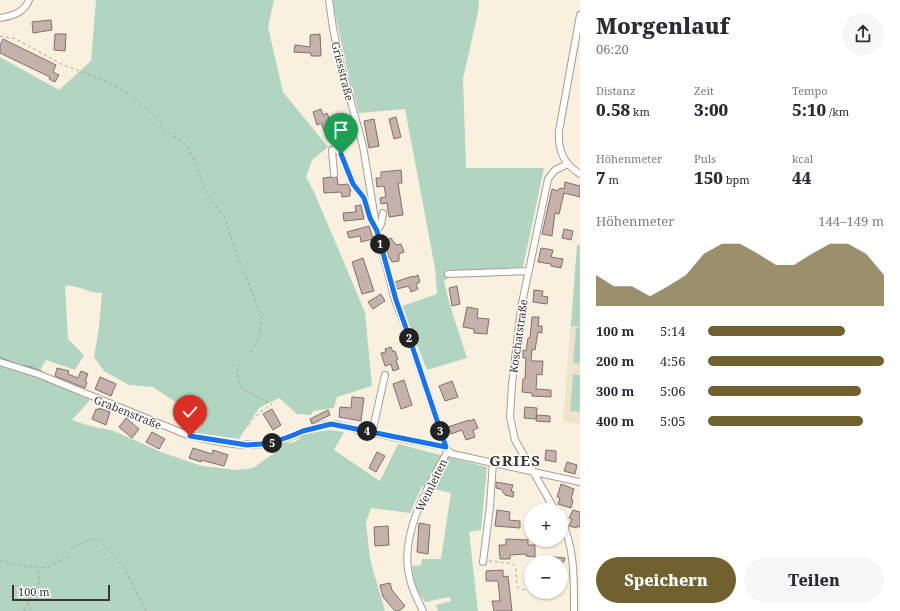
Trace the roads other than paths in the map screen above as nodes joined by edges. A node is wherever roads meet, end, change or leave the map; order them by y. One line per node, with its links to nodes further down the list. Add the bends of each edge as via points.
1 (29, 0): 4 (street, via 24,9 17,14)
2 (329, 0): 9 (street, Griesstraße, via 339,58 363,146)
3 (580, 15): 5 (street, via 559,131 560,150)
4 (0, 18)
5 (568, 164): 7 (street); 10 (street, Koschatstraße, via 555,170 548,179)
6 (334, 174): 9 (street, via 332,150 336,149 341,154 353,184 364,198)
7 (580, 174)
8 (383, 213): 9 (street)
9 (377, 231): 15 (street, Griesstraße, via 396,300)
10 (528, 271): 11 (street); 17 (street, Koschatstraße, via 521,308 510,417 515,440)
11 (448, 274)
12 (0, 362): 14 (street, Grabenstraße, via 38,374 190,436 207,440 247,445 261,444 331,424)
13 (384, 375): 14 (street)
14 (372, 433): 15 (street, Grabenstraße)
15 (447, 449): 16 (street, via 452,454); 22 (street, Weinleiten, via 421,502 408,546 409,578)
16 (493, 462): 17 (street); 21 (street)
17 (531, 470): 18 (street); 19 (street, Koschatstraße)
18 (580, 482)
19 (551, 503)
20 (568, 538): 23 (street, via 572,555)
21 (483, 562)
22 (423, 611)
23 (574, 611)

